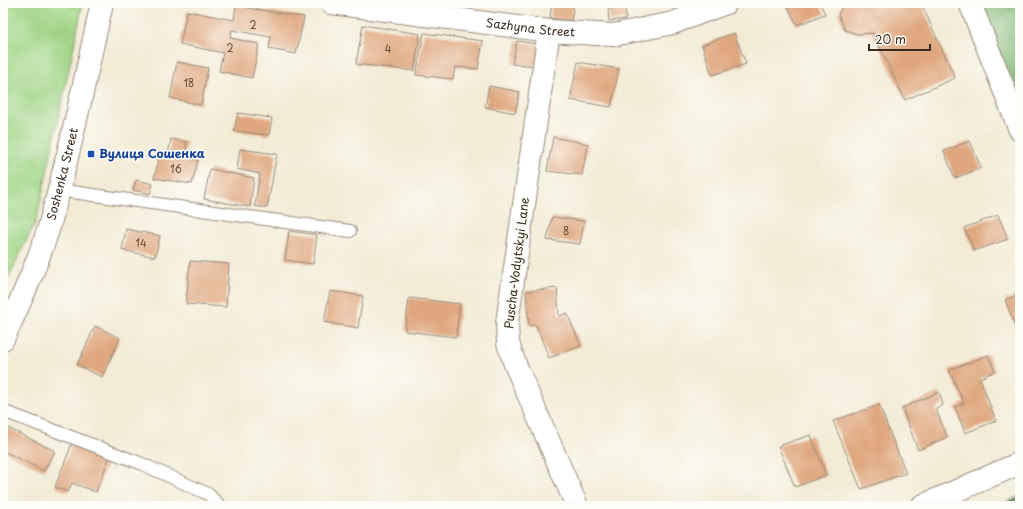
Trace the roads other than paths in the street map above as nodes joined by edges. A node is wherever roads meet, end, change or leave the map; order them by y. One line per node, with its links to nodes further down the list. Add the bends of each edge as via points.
1 (102, 3): 7 (street, Soshenka Street)
2 (331, 3): 5 (street, Sazhyna Street)
3 (726, 3): 5 (street, Sazhyna Street, via 674,23 613,35)
4 (970, 3): 6 (street)
5 (549, 31): 13 (street, Puscha-Vodytskyi Lane, via 507,322 508,343)
6 (1020, 130)
7 (58, 190): 8 (lane); 9 (street, Soshenka Street, via 48,228)
8 (350, 231)
9 (3, 339)
10 (3, 411): 12 (lane, via 140,463 208,494)
11 (1020, 463): 14 (street)
12 (220, 506)
13 (577, 506)
14 (922, 506)

